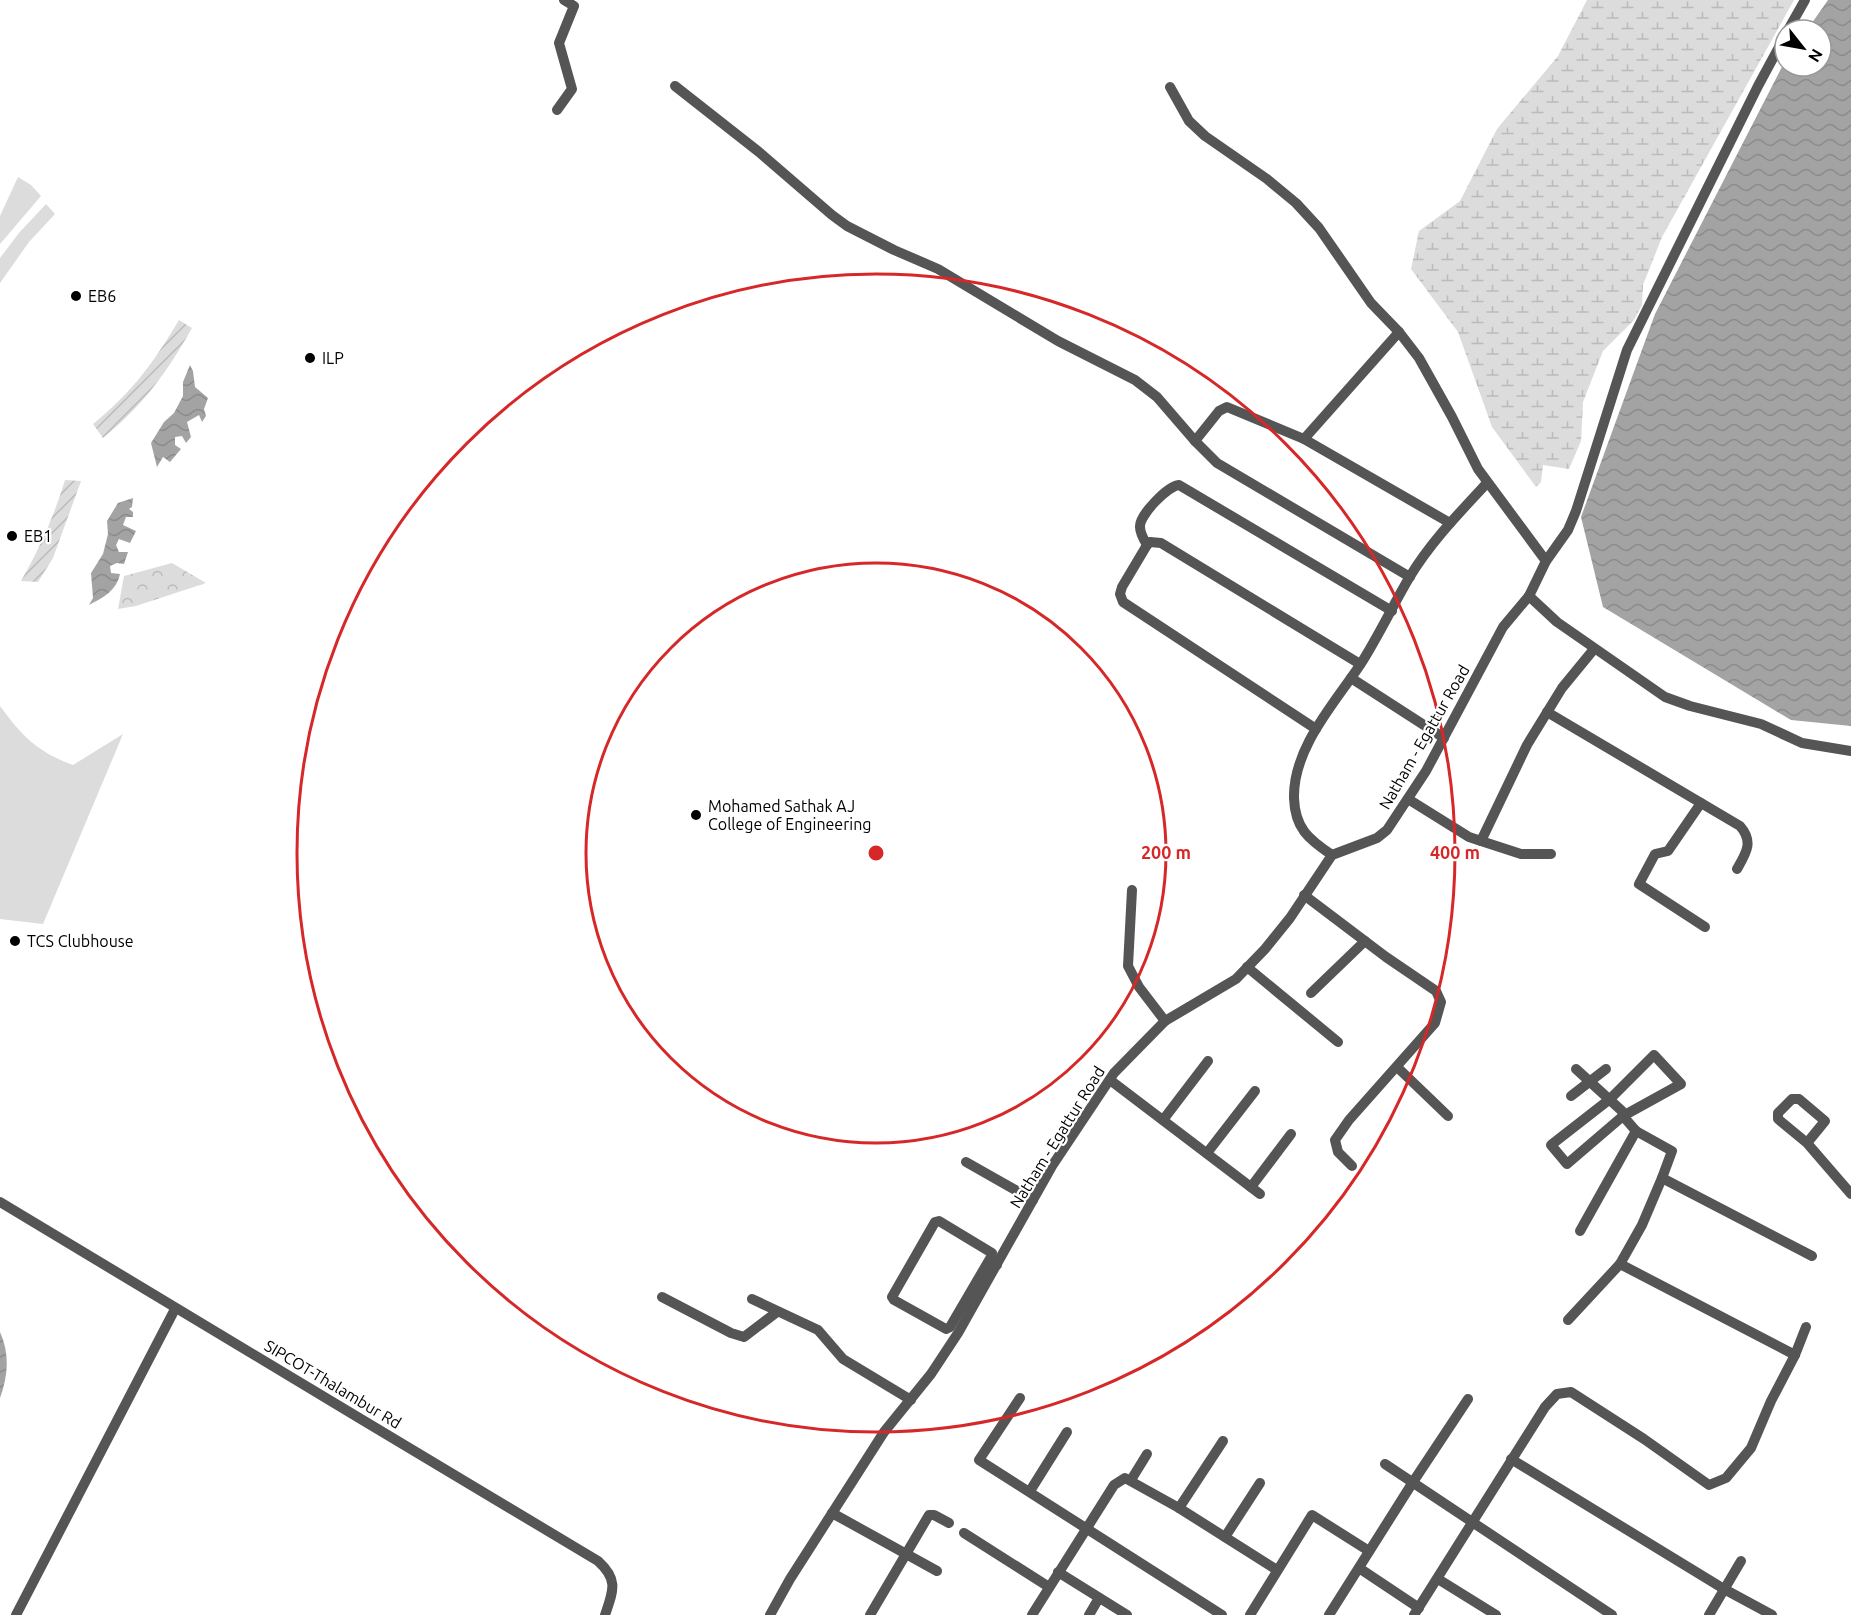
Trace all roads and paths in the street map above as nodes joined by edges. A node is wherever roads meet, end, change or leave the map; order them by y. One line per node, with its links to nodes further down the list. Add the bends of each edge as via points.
1 (564, 0): 7 (street, via 574,6 559,44 572,88)
2 (1805, 0): 3 (street)
3 (1795, 18)
4 (1773, 58): 14 (street, Natham - Egattur Road, via 1626,350 1576,511)
5 (675, 86): 10 (street, via 847,226 938,268 1058,341 1135,380 1157,397)
6 (1170, 87): 8 (street, via 1188,122 1304,211 1371,303)
7 (557, 110)
8 (1399, 332): 9 (street); 11 (street, via 1429,374)
9 (1304, 439): 10 (street, via 1227,406); 12 (street)
10 (1195, 441): 15 (street, via 1217,463)
11 (1487, 483): 12 (street); 14 (street)
12 (1450, 523): 15 (street)
13 (1147, 545): 17 (street, via 1140,528 1142,518 1166,492 1179,485); 19 (street, via 1161,543); 22 (street, via 1122,586 1123,602)
14 (1546, 561): 16 (street, Natham - Egattur Road)
15 (1410, 577): 17 (street)
16 (1528, 596): 18 (street); 23 (street, Natham - Egattur Road, via 1503,627)
17 (1392, 611): 19 (street)
18 (1594, 649): 21 (street); 24 (street, via 1665,697 1761,724 1802,743)
19 (1360, 664): 20 (street)
20 (1351, 678): 22 (street); 23 (street)
21 (1547, 712): 26 (street); 27 (street)
22 (1316, 729): 29 (street, via 1298,773 1296,818 1311,841)
23 (1444, 738): 25 (street, Natham - Egattur Road)
24 (1851, 751)
25 (1408, 799): 27 (street, via 1468,837); 29 (street, Natham - Egattur Road, via 1377,838)
26 (1701, 803): 30 (street, via 1747,834 1746,854); 33 (street, via 1668,850 1655,854 1639,884)
27 (1481, 841): 28 (street, via 1521,854)
28 (1551, 854)
29 (1332, 855): 32 (street, Natham - Egattur Road)
30 (1737, 869)
31 (1132, 890): 37 (street, via 1128,966)
32 (1304, 895): 34 (street); 35 (street, Natham - Egattur Road, via 1290,918)
33 (1705, 927)
34 (1365, 941): 36 (street); 40 (street, via 1436,991 1441,1002 1435,1023)
35 (1247, 967): 37 (street, Natham - Egattur Road, via 1236,979); 38 (street)
36 (1311, 993)
37 (1165, 1021): 43 (street, Natham - Egattur Road)
38 (1338, 1042)
39 (1208, 1061): 50 (street)
40 (1397, 1067): 48 (street); 56 (street, via 1335,1140 1338,1152)
41 (1575, 1069): 44 (street)
42 (1606, 1069): 44 (street)
43 (1110, 1080): 50 (street); 61 (street, Natham - Egattur Road)
44 (1589, 1081): 46 (street); 47 (street)
45 (1255, 1091): 54 (street)
46 (1571, 1096)
47 (1610, 1099): 49 (street); 49 (street, via 1654,1054 1681,1084); 49 (street, via 1551,1145 1567,1164)
48 (1448, 1116)
49 (1623, 1116): 51 (street)
50 (1163, 1120): 54 (street)
51 (1636, 1131): 57 (street, via 1672,1151); 63 (street)
52 (1291, 1134): 58 (street)
53 (1807, 1143): 53 (street, via 1778,1119 1778,1113 1792,1099 1799,1099 1825,1120); 60 (street)
54 (1207, 1153): 58 (street)
55 (966, 1162): 61 (street)
56 (1352, 1166)
57 (1662, 1178): 64 (street); 66 (street)
58 (1251, 1187): 59 (street)
59 (1260, 1194)
60 (1851, 1194)
61 (1033, 1200): 65 (street, Natham - Egattur Road)
62 (0, 1202): 69 (street, SIPCOT-Thalambur Rd)
63 (1580, 1231)
64 (1812, 1256)
65 (994, 1261): 73 (street, Natham - Egattur Road); 73 (street, via 992,1252 935,1222 892,1297)
66 (1620, 1264): 71 (street); 74 (street)
67 (662, 1297): 70 (street, via 744,1337)
68 (752, 1299): 70 (street)
69 (175, 1309): 106 (street); 107 (street, SIPCOT-Thalambur Rd, via 598,1561 614,1585)
70 (777, 1312): 77 (street, via 818,1330 843,1359)
71 (1568, 1320)
72 (1806, 1327): 74 (street)
73 (954, 1330): 77 (street, Natham - Egattur Road)
74 (1795, 1355): 81 (street, via 1750,1448 1726,1478 1709,1485 1571,1392 1557,1394 1545,1407)
75 (1020, 1398): 86 (street, via 980,1460)
76 (1468, 1399): 84 (street)
77 (911, 1400): 88 (street, Natham - Egattur Road, via 884,1432)
78 (1067, 1432): 86 (street)
79 (1223, 1441): 87 (street)
80 (1147, 1454): 83 (street)
81 (1511, 1459): 89 (street); 103 (street)
82 (1385, 1464): 84 (street)
83 (1131, 1480): 87 (street); 91 (street, via 1125,1478 1114,1485)
84 (1413, 1482): 89 (street); 94 (street)
85 (1260, 1483): 93 (street)
86 (1030, 1491): 91 (street)
87 (1179, 1508): 93 (street)
88 (832, 1513): 95 (street); 108 (street, Natham - Egattur Road)
89 (1471, 1522): 101 (street); 117 (street)
90 (949, 1523): 95 (street, via 928,1515)
91 (1087, 1528): 100 (street); 113 (street)
92 (964, 1533): 102 (street)
93 (1225, 1538): 98 (street)
94 (1369, 1551): 97 (street); 98 (street, via 1312,1515)
95 (906, 1554): 99 (street); 109 (street)
96 (1741, 1561): 103 (street)
97 (1359, 1568): 105 (street); 115 (street)
98 (1277, 1570): 114 (street)
99 (937, 1571)
100 (1058, 1572): 102 (street); 104 (street)
101 (1438, 1579): 105 (street); 116 (street)
102 (1049, 1587): 110 (street)
103 (1724, 1589): 118 (street); 119 (street)
104 (1099, 1598): 111 (street); 112 (street)
105 (1416, 1611)
106 (16, 1615)
107 (605, 1615)
108 (770, 1615)
109 (870, 1615)
110 (1032, 1615)
111 (1089, 1615)
112 (1127, 1615)
113 (1222, 1615)
114 (1250, 1615)
115 (1329, 1615)
116 (1494, 1615)
117 (1612, 1615)
118 (1708, 1615)
119 (1772, 1615)

